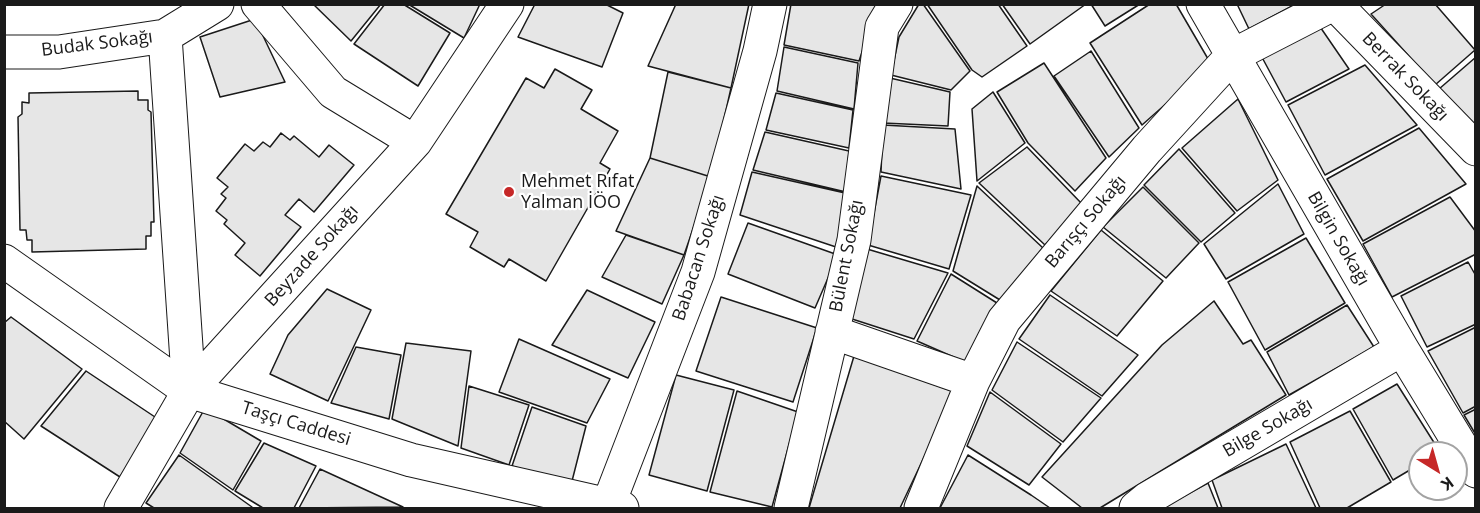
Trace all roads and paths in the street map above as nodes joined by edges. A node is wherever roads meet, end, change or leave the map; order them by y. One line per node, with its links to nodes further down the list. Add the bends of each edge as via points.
1 (217, 4): 8 (street, Budak Sokağı)
2 (258, 4): 11 (street, via 333,92)
3 (507, 4): 11 (street, Beyzade Sokağı)
4 (770, 4): 19 (street, Babacan Sokağı, via 698,272)
5 (896, 4): 14 (street, Bülent Sokağı, via 882,27 854,240)
6 (1203, 4): 10 (street, Bilgin Sokağı)
7 (1334, 4): 10 (street, Barışçı Sokağı); 12 (street, Berrak Sokağı)
8 (165, 36): 9 (street, Budak Sokağı, via 59,52); 17 (street)
9 (4, 52)
10 (1232, 56): 15 (street, Bilgin Sokağı); 16 (street, Barışçı Sokağı, via 1147,149 1004,320)
11 (415, 142): 17 (street, Beyzade Sokağı)
12 (1476, 149)
13 (4, 261): 17 (street, Taşçı Caddesi)
14 (832, 332): 16 (street); 21 (street, Bülent Sokağı)
15 (1402, 349): 18 (street, Bilgin Sokağı); 23 (street, Bilge Sokağı)
16 (973, 381): 22 (street, Barışçı Sokağı)
17 (189, 391): 19 (street, Taşçı Caddesi, via 411,460); 20 (street, Beyzade Sokağı)
18 (1476, 471)
19 (612, 507)
20 (121, 508)
21 (791, 508)
22 (921, 508)
23 (1136, 508)

